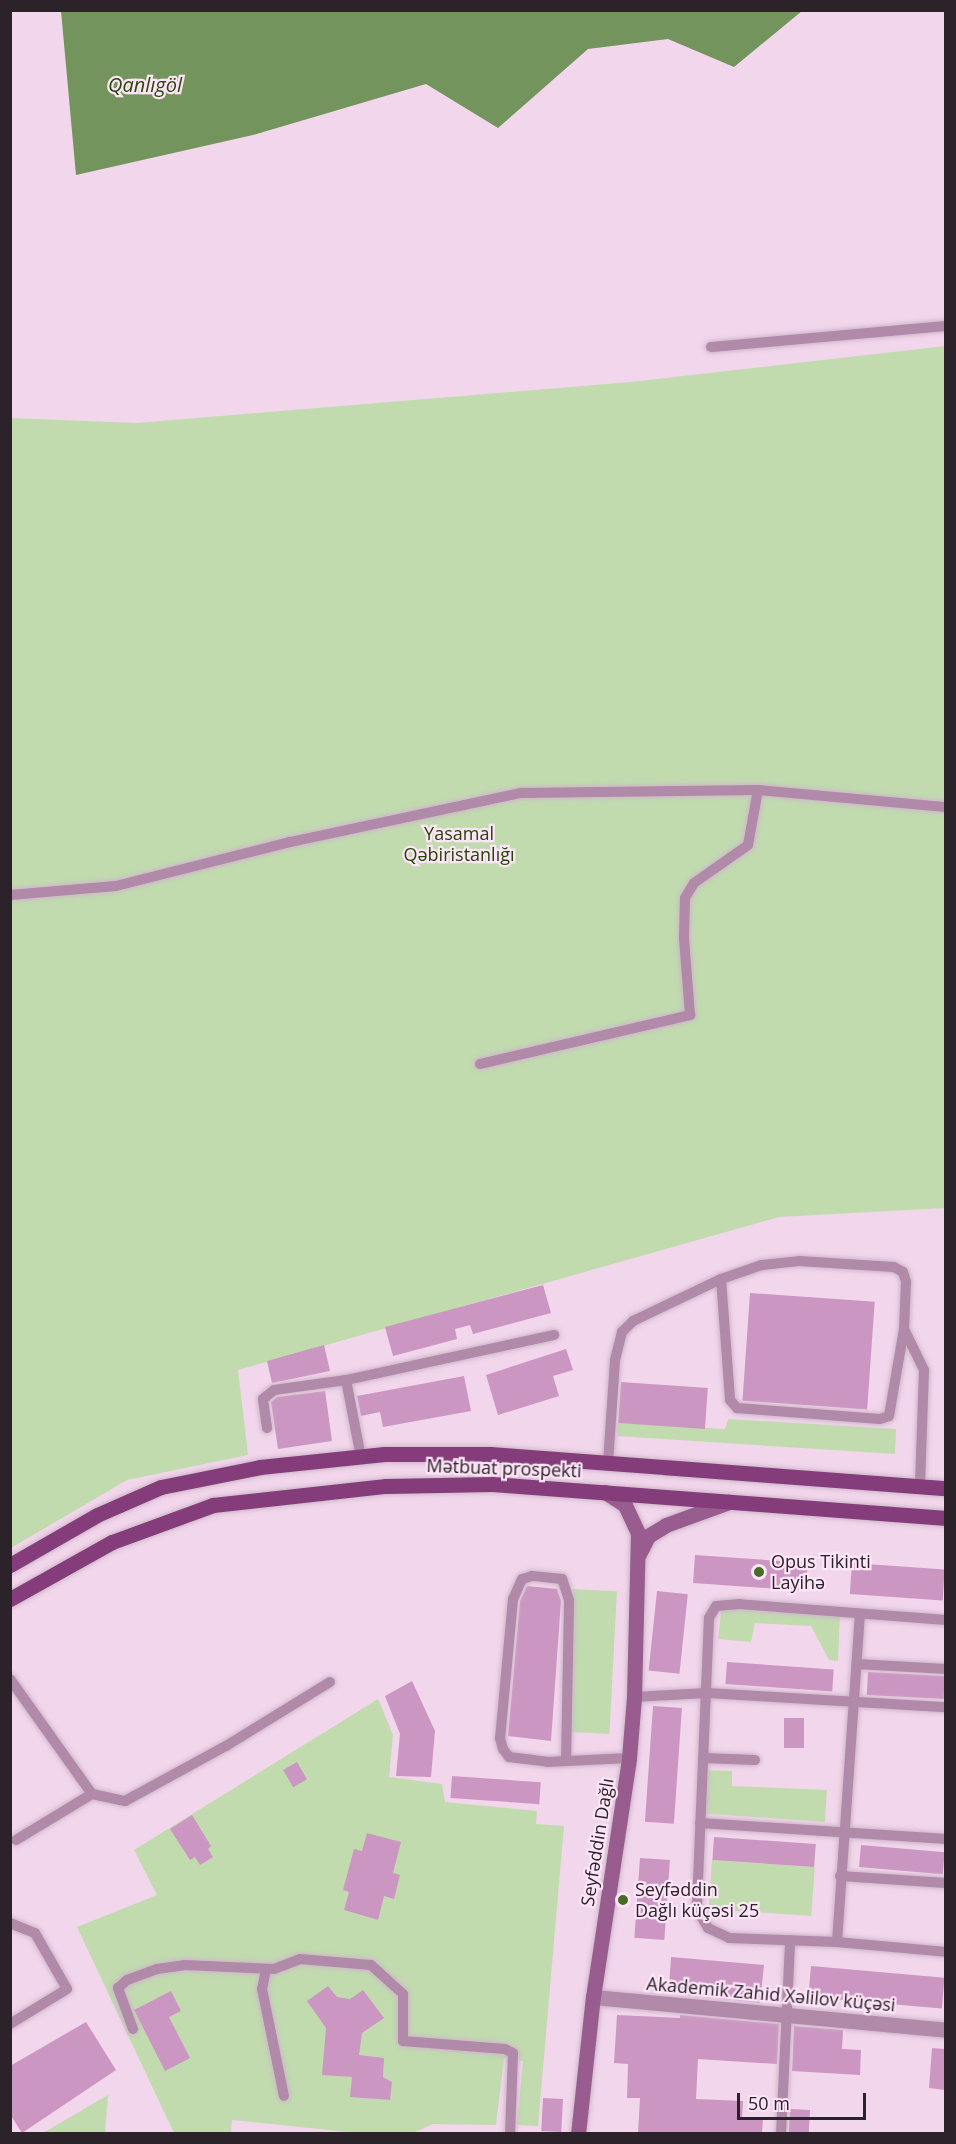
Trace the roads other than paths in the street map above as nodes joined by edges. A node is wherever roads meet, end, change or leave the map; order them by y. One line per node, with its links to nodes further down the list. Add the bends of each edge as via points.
1 (945, 326): 2 (lane)
2 (711, 347)
3 (758, 790): 4 (lane); 5 (lane, via 521,793 290,842 116,886); 6 (lane, via 748,845 694,883 686,894 684,929 691,1011 688,1017)
4 (945, 807)
5 (10, 895)
6 (480, 1064)
7 (721, 1279): 8 (lane, via 782,1261 894,1267 903,1272 906,1282); 8 (lane, via 730,1400 737,1408 880,1419 889,1416); 13 (lane, via 633,1322 622,1332 615,1360)
8 (904, 1329): 14 (lane, via 924,1370)
9 (554, 1335): 10 (lane)
10 (346, 1380): 11 (lane, via 267,1393 263,1399); 12 (lane)
11 (267, 1428)
12 (361, 1457): 13 (main road, Mətbuat prospekti, via 437,1452); 20 (main road, Mətbuat prospekti, via 260,1467 161,1487 97,1515)
13 (608, 1463): 14 (main road, Mətbuat prospekti)
14 (920, 1486): 15 (main road, Mətbuat prospekti)
15 (945, 1488)
16 (605, 1492): 17 (main road, Mətbuat prospekti); 19 (street, Seyfəddin Dağlı, via 632,1514); 21 (main road, Mətbuat prospekti, via 441,1483 213,1505 112,1542)
17 (732, 1501): 18 (main road, Mətbuat prospekti); 19 (street, via 666,1525 648,1536)
18 (945, 1518)
19 (639, 1554): 29 (street, Seyfəddin Dağlı)
20 (10, 1565)
21 (10, 1599)
22 (860, 1616): 23 (lane); 24 (lane); 28 (lane, via 740,1604 716,1606 709,1618)
23 (945, 1620)
24 (856, 1664): 25 (lane); 30 (lane)
25 (945, 1669)
26 (10, 1679): 36 (lane)
27 (330, 1682): 36 (lane, via 226,1746 125,1801)
28 (707, 1693): 29 (lane); 30 (lane); 33 (lane)
29 (634, 1697): 32 (street, Seyfəddin Dağlı)
30 (852, 1702): 31 (lane); 38 (lane)
31 (945, 1707)
32 (629, 1758): 35 (lane); 48 (street, Seyfəddin Dağlı)
33 (703, 1758): 34 (lane); 37 (lane)
34 (755, 1760)
35 (566, 1761): 35 (lane, via 509,1757 500,1738 513,1599 522,1579 532,1576 562,1579 568,1600)
36 (92, 1794): 40 (lane)
37 (700, 1822): 38 (lane); 44 (lane, via 697,1909 708,1928 729,1938)
38 (845, 1832): 39 (lane); 41 (lane)
39 (945, 1839)
40 (16, 1840)
41 (840, 1876): 42 (lane); 45 (lane)
42 (945, 1883)
43 (11, 1924): 50 (lane, via 34,1933 67,1989)
44 (790, 1940): 45 (lane); 49 (lane)
45 (837, 1942): 46 (lane)
46 (945, 1952)
47 (266, 1968): 51 (lane, via 184,1965 127,1980 118,1989); 53 (lane, via 262,1989); 54 (lane, via 300,1959 371,1965 403,1994 403,2041 505,2049 513,2053)
48 (593, 1997): 49 (street, Akademik Zahid Xəlilov küçəsi); 55 (street, Seyfəddin Dağlı)
49 (789, 2017): 52 (street, Akademik Zahid Xəlilov küçəsi); 56 (lane)
50 (10, 2024)
51 (133, 2029)
52 (945, 2030)
53 (284, 2096)
54 (510, 2133)
55 (578, 2133)
56 (782, 2133)

